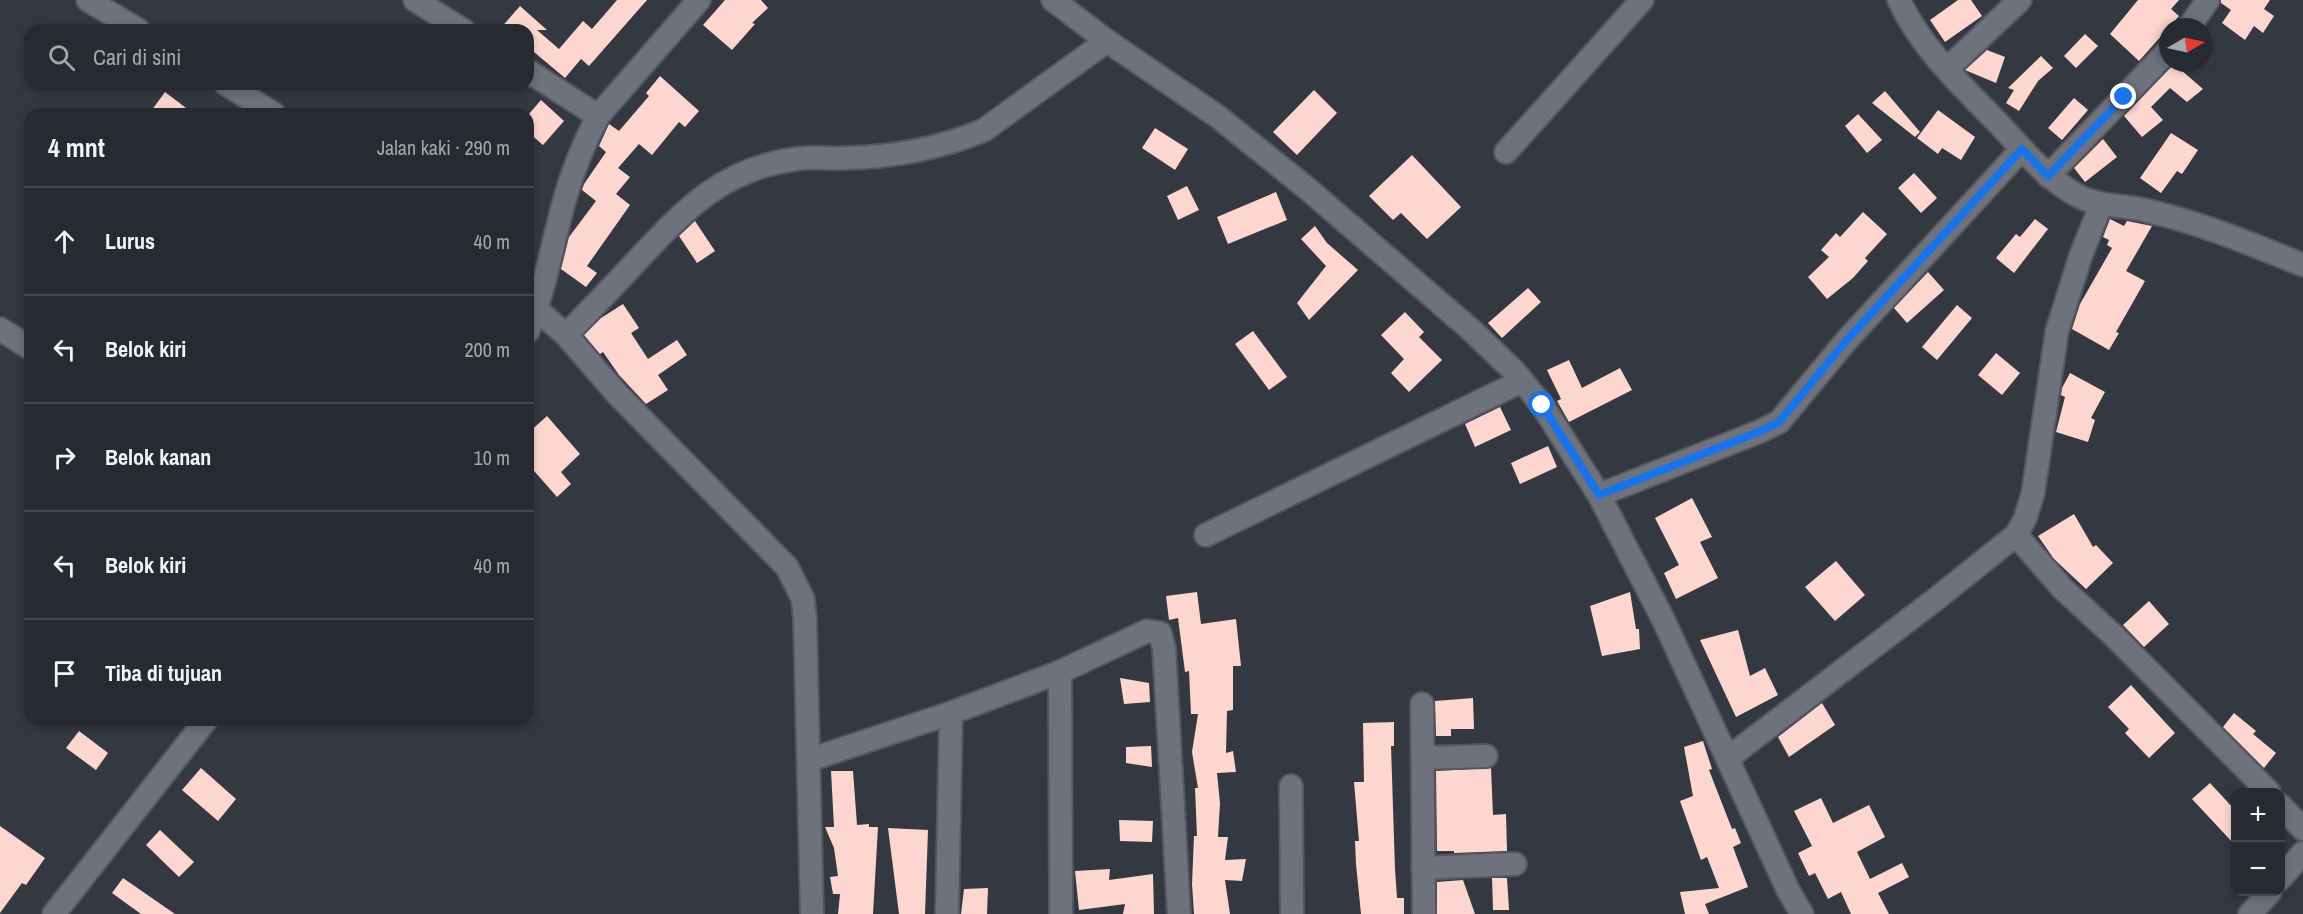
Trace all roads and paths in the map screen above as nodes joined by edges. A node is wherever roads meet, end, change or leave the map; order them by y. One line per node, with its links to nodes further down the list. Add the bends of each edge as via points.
1 (88, 0): 10 (street)
2 (415, 0): 11 (street)
3 (699, 0): 18 (street)
4 (1053, 0): 12 (street)
5 (1642, 0): 20 (street)
6 (1899, 0): 14 (street, via 1921,38)
7 (2020, 0): 14 (street)
8 (2208, 0): 9 (street)
9 (2195, 18)
10 (128, 24)
11 (453, 24)
12 (1107, 41): 27 (street, via 984,130 965,138 874,156 774,162 723,182 668,225); 29 (street, via 1217,116 1309,190 1470,329)
13 (2159, 60): 21 (street)
14 (1947, 69): 19 (street)
15 (534, 75): 18 (street)
16 (236, 90): 17 (street)
17 (264, 108)
18 (598, 116): 24 (street, via 564,200)
19 (2022, 149): 21 (street); 30 (street, via 1846,341 1779,422)
20 (1506, 152)
21 (2048, 176): 22 (street)
22 (2101, 205): 23 (street, via 2143,210 2211,229); 32 (street, via 2057,331 2033,494)
23 (2303, 265)
24 (534, 299)
25 (534, 308): 27 (street)
26 (0, 329): 28 (street)
27 (566, 335): 40 (street, via 618,395 796,580 805,620)
28 (24, 344)
29 (1522, 381): 30 (street, via 1542,405); 31 (street)
30 (1599, 495): 39 (street)
31 (1206, 535)
32 (2016, 535): 39 (street); 42 (street, via 2063,589)
33 (1060, 672): 35 (street); 53 (street); 54 (street, via 1147,631 1160,633)
34 (1422, 704): 38 (street)
35 (951, 713): 40 (street); 52 (street)
36 (201, 726): 50 (street)
37 (1486, 756): 38 (street)
38 (1423, 758): 47 (street)
39 (1728, 758): 57 (street)
40 (809, 760): 51 (street)
41 (1291, 786): 55 (street)
42 (2265, 788)
43 (2285, 810): 44 (street)
44 (2303, 829)
45 (2303, 853): 48 (street)
46 (1515, 864): 47 (street)
47 (1423, 868): 56 (street)
48 (2285, 873)
49 (2266, 896): 58 (street)
50 (54, 914)
51 (812, 914)
52 (947, 914)
53 (1061, 914)
54 (1179, 914)
55 (1292, 914)
56 (1424, 914)
57 (1802, 914)
58 (2250, 914)

